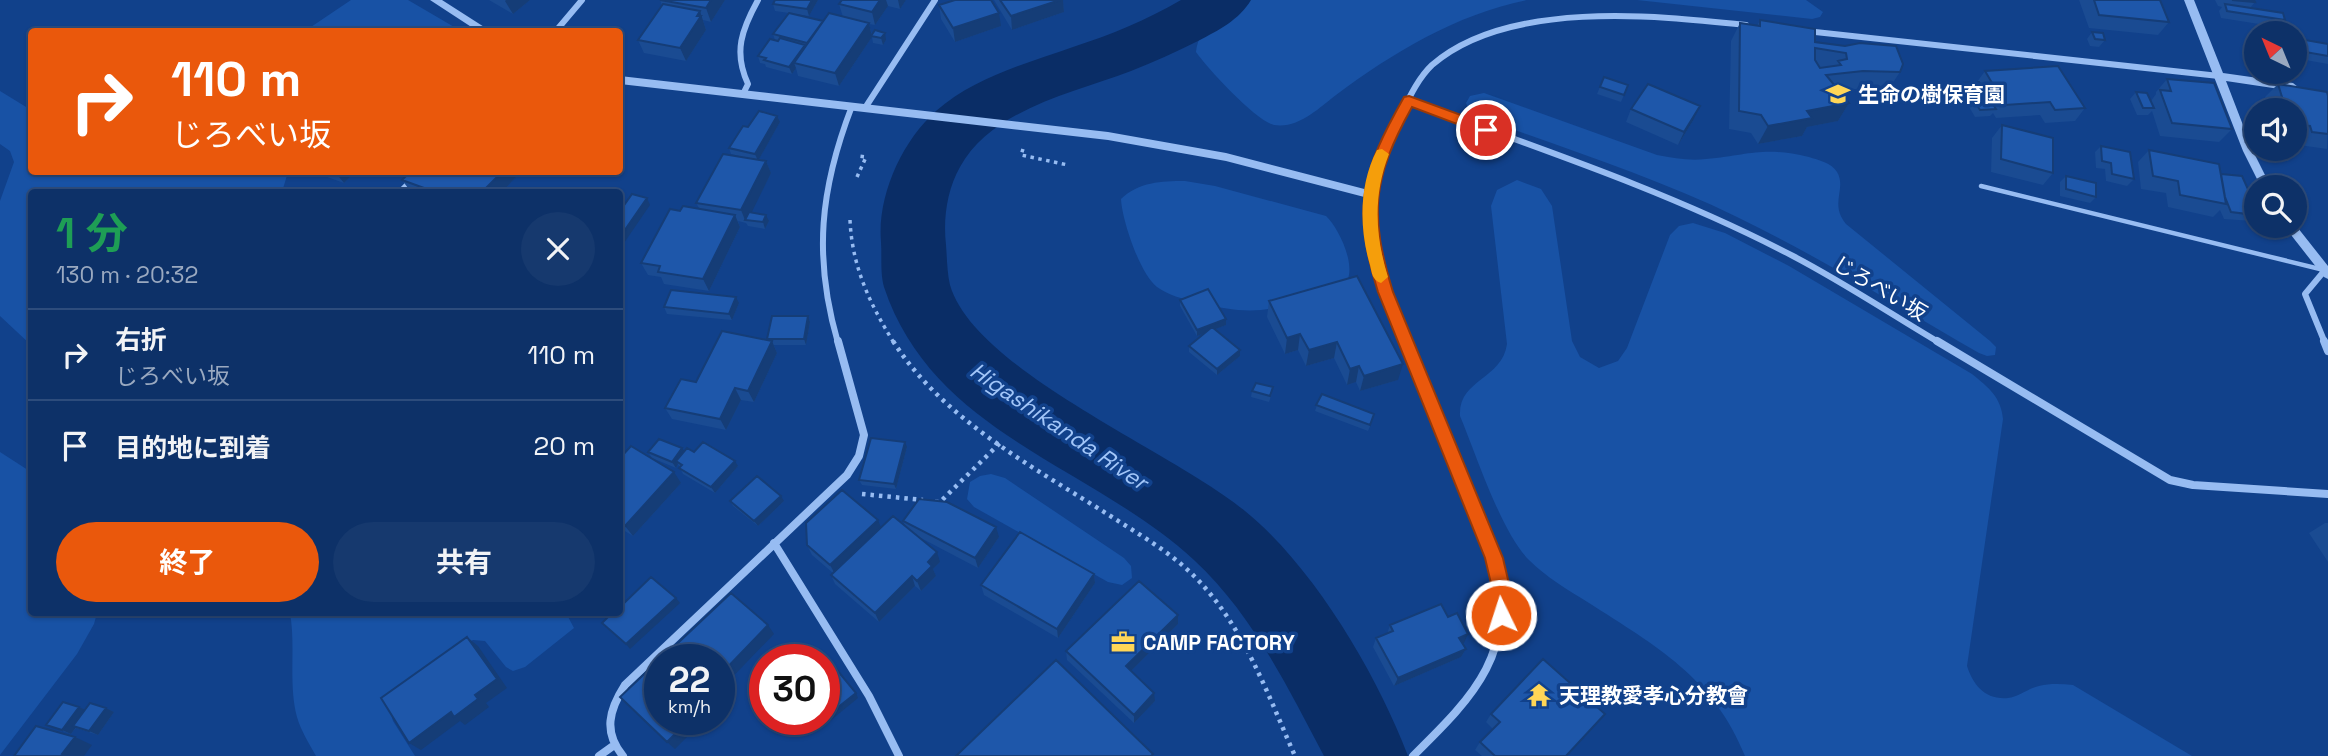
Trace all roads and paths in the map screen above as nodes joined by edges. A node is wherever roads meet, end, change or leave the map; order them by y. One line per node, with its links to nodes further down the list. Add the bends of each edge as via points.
1 (435, 0): 9 (street)
2 (582, 0): 10 (street)
3 (758, 0): 15 (street, via 737,48 739,69 748,84)
4 (935, 0): 18 (street)
5 (2189, 0): 12 (street)
6 (1582, 9): 8 (street)
7 (1503, 20): 16 (street, via 1448,49)
8 (1753, 25)
9 (480, 28)
10 (558, 28)
11 (1794, 30): 12 (street)
12 (2219, 76): 14 (street); 23 (street)
13 (623, 80): 15 (street)
14 (2301, 89)
15 (743, 94): 17 (street)
16 (1409, 101): 27 (street, via 1388,137); 34 (street, じろべい坂, via 1731,225 1795,257 2170,480)
17 (852, 106): 18 (street); 20 (street)
18 (865, 108): 27 (street, via 1167,145)
19 (1026, 143): 21 (path, via 1021,155)
20 (835, 153): 24 (path, via 866,157); 33 (street, via 822,212 822,271 864,435 859,456)
21 (1068, 165)
22 (417, 175): 26 (street)
23 (2261, 175)
24 (856, 182)
25 (1980, 186): 30 (lane)
26 (403, 189)
27 (1372, 195): 37 (street, via 1373,251 1386,292 1494,558 1502,596 1500,634 1488,671 1465,703)
28 (850, 213): 32 (path, via 857,268 888,336 940,398)
29 (2299, 238): 30 (street)
30 (2326, 272): 31 (street, via 2305,294)
31 (2328, 351)
32 (1000, 443): 33 (path, via 940,502); 41 (path, via 1164,551 1194,576 1220,605 1240,638)
33 (830, 490): 35 (street)
34 (2328, 494)
35 (774, 543): 36 (street, via 625,685 611,705 607,727); 40 (street, via 857,676)
36 (613, 746): 38 (street); 39 (street)
37 (1415, 754)
38 (599, 756)
39 (623, 756)
40 (899, 756)
41 (1295, 756)

